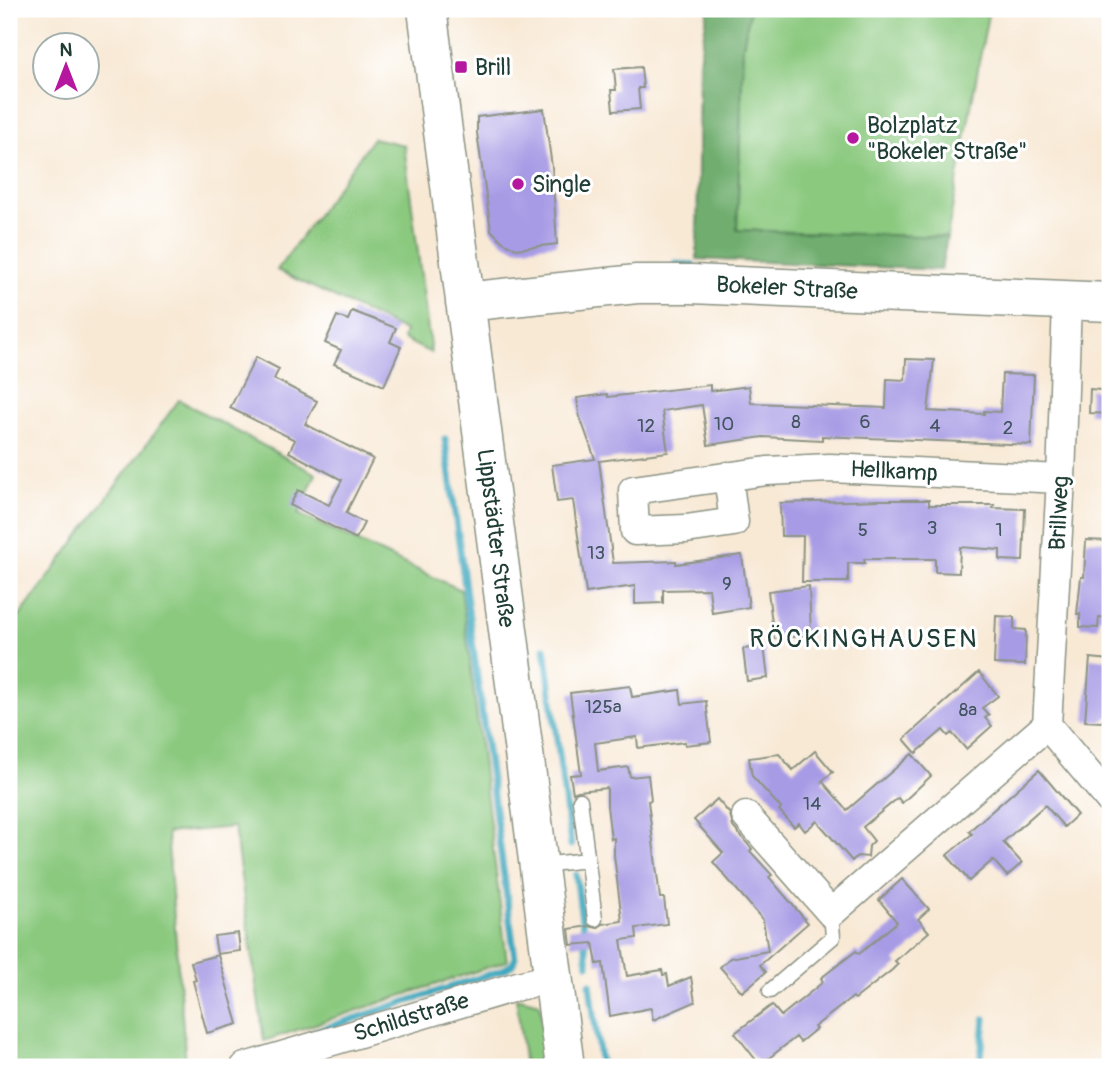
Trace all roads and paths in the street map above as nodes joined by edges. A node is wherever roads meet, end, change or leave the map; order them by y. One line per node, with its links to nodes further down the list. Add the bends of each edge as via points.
1 (427, 9): 4 (street, Lippstädter Straße)
2 (1109, 294): 3 (street, Bokeler Straße)
3 (1067, 300): 4 (street, Bokeler Straße, via 637,284); 6 (street, Brillweg)
4 (465, 302): 12 (street, Lippstädter Straße)
5 (728, 476): 6 (street, Hellkamp, via 830,468)
6 (1061, 479): 7 (street, Brillweg)
7 (1047, 725): 9 (street); 13 (street)
8 (580, 800): 11 (lane)
9 (1110, 800)
10 (746, 816): 13 (street)
11 (588, 860): 12 (lane); 14 (lane)
12 (539, 866): 15 (street, Lippstädter Straße)
13 (831, 913): 16 (lane, via 833,937)
14 (595, 919)
15 (554, 978): 17 (street, Schildstraße); 18 (street, Lippstädter Straße)
16 (769, 991)
17 (262, 1065)
18 (565, 1067)

